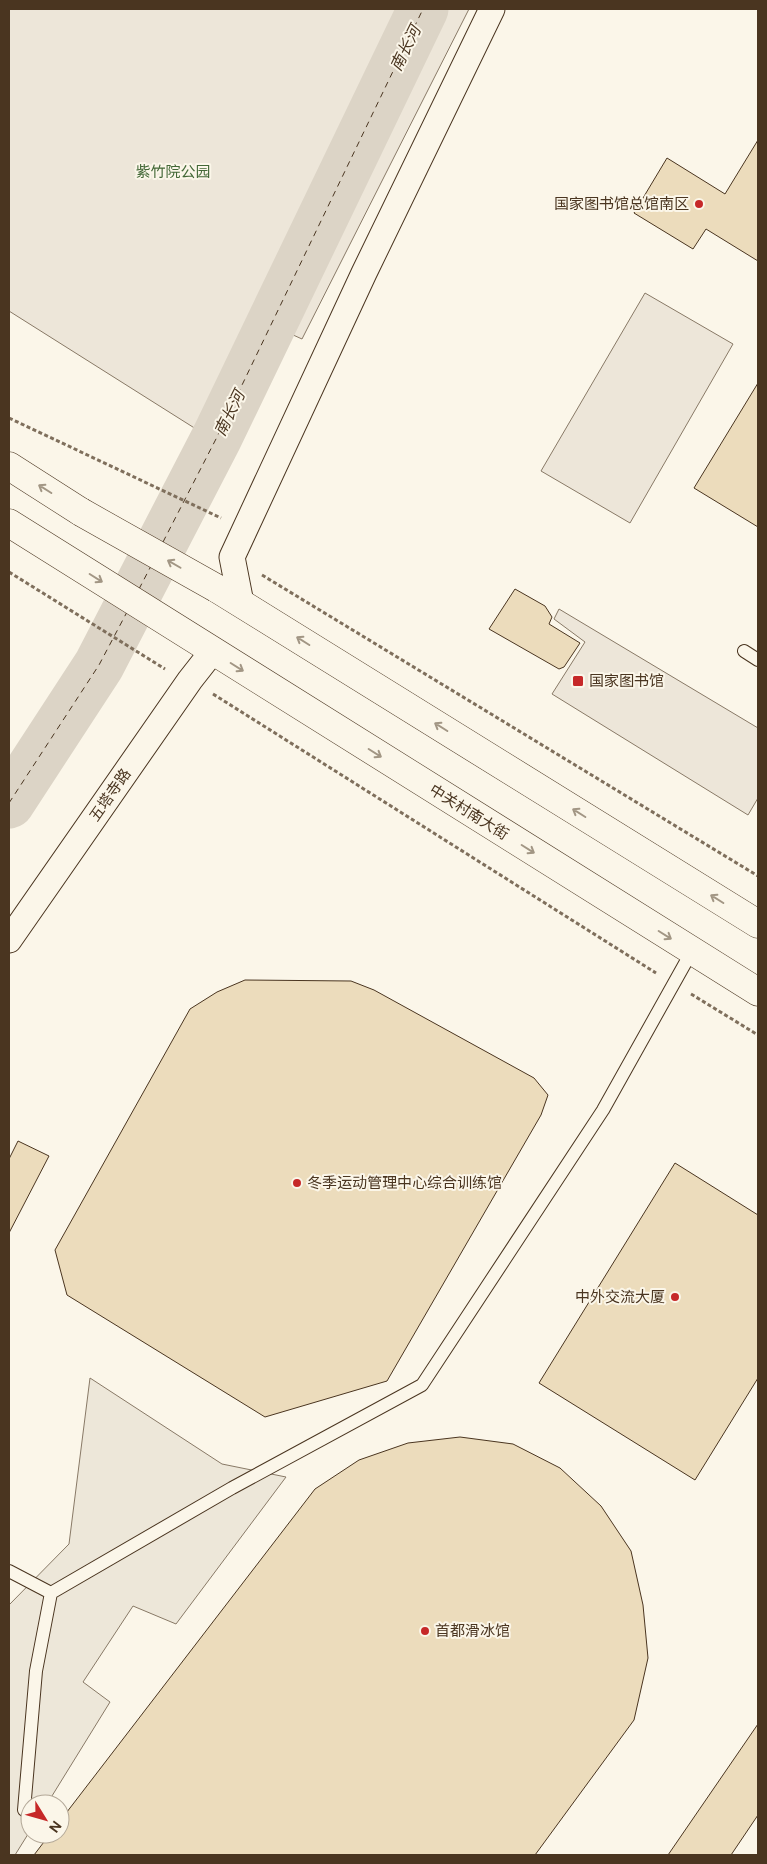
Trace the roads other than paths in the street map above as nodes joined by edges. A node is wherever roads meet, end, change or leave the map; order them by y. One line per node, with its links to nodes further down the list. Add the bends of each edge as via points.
1 (492, 9): 4 (street, via 232,557)
2 (9, 466): 4 (main road, one-way to 2, bridge)
3 (9, 523): 6 (main road, 中关村南大街, one-way to 6)
4 (241, 603): 8 (main road, one-way to 4)
5 (744, 651): 7 (lane)
6 (212, 652): 9 (street, 五塔寺路); 10 (main road, 中关村南大街, one-way to 10)
7 (758, 660)
8 (758, 924)
9 (9, 940)
10 (692, 951): 11 (main road, 中关村南大街); 13 (lane, via 604,1110 422,1386 232,1488)
11 (758, 992)
12 (9, 1571): 13 (lane)
13 (51, 1593): 14 (lane, via 36,1671)
14 (25, 1794)

